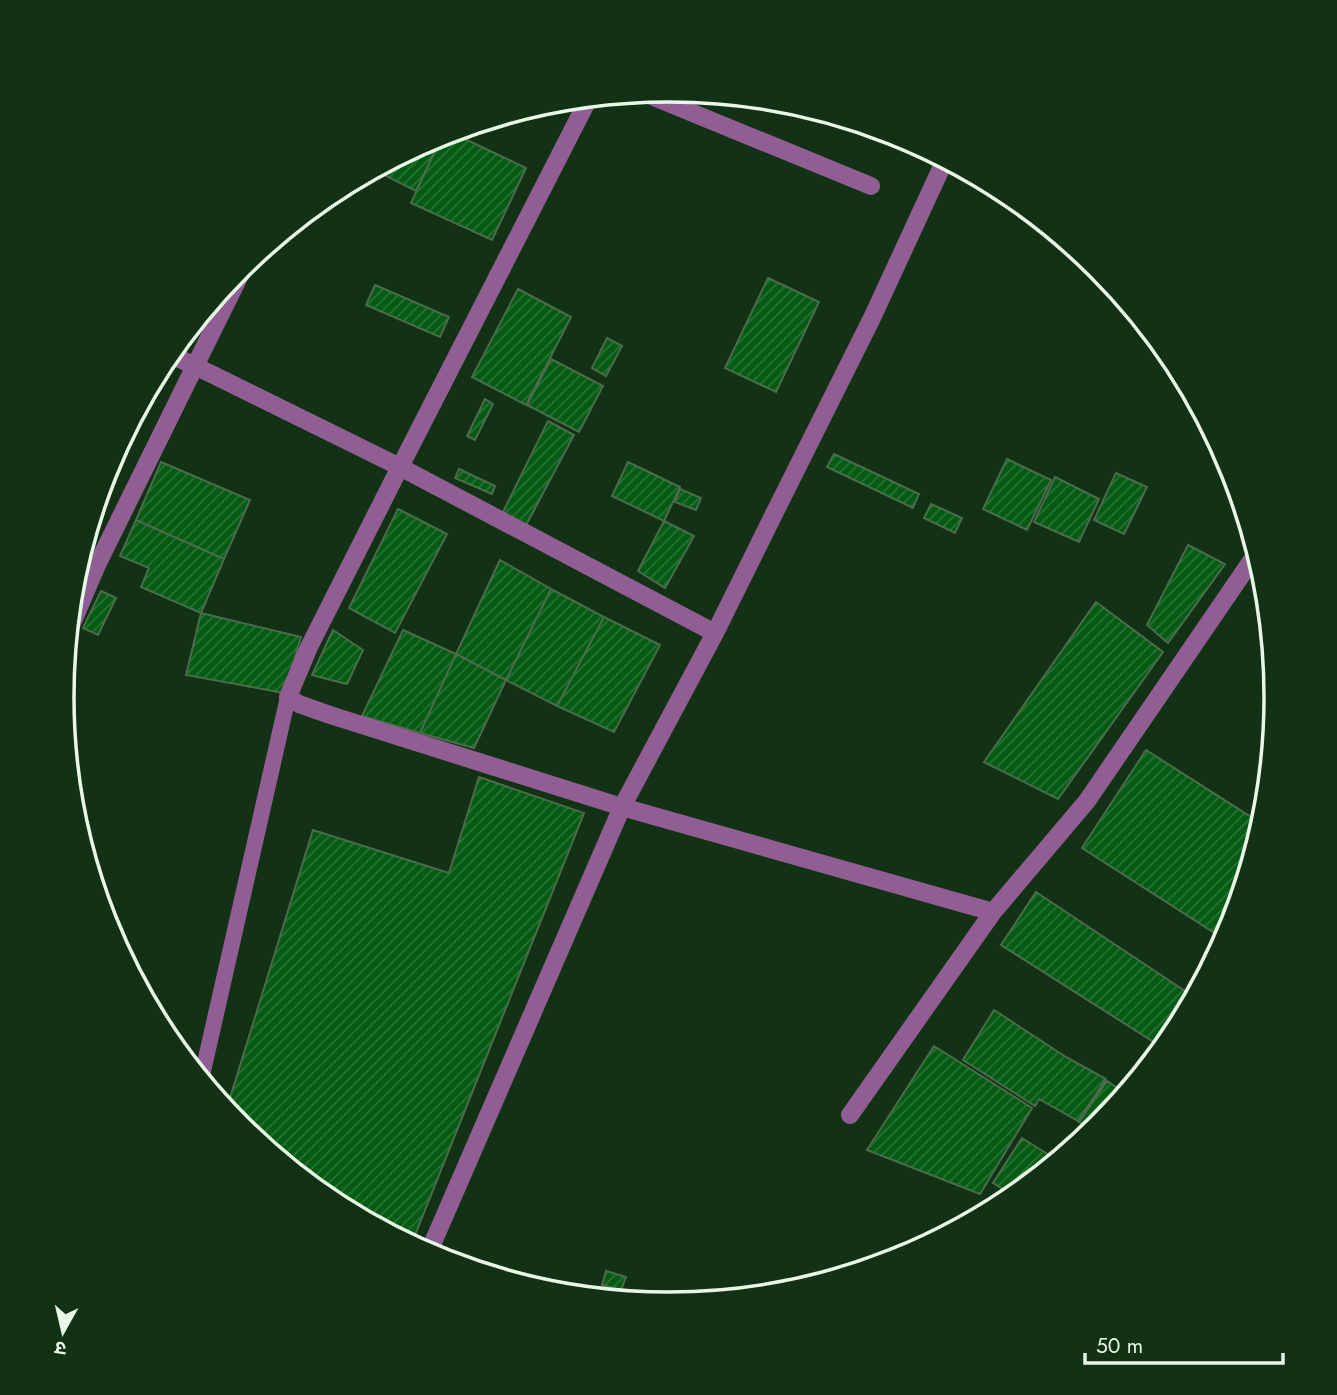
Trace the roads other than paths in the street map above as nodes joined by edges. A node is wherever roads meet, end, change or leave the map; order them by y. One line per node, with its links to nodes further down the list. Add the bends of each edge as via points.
1 (666, 102): 4 (street)
2 (583, 109): 8 (street)
3 (941, 169): 13 (street)
4 (871, 187)
5 (230, 296): 7 (street)
6 (180, 359): 7 (street)
7 (195, 366): 8 (street); 10 (street)
8 (400, 467): 13 (street); 14 (street)
9 (90, 562): 10 (street)
10 (97, 565): 12 (street)
11 (1248, 565): 16 (street, via 1087,801)
12 (82, 600)
13 (715, 632): 15 (street)
14 (288, 697): 15 (street, via 330,715); 17 (lane)
15 (622, 807): 16 (street); 19 (street)
16 (993, 912): 18 (street)
17 (203, 1069)
18 (850, 1115)
19 (433, 1243)

